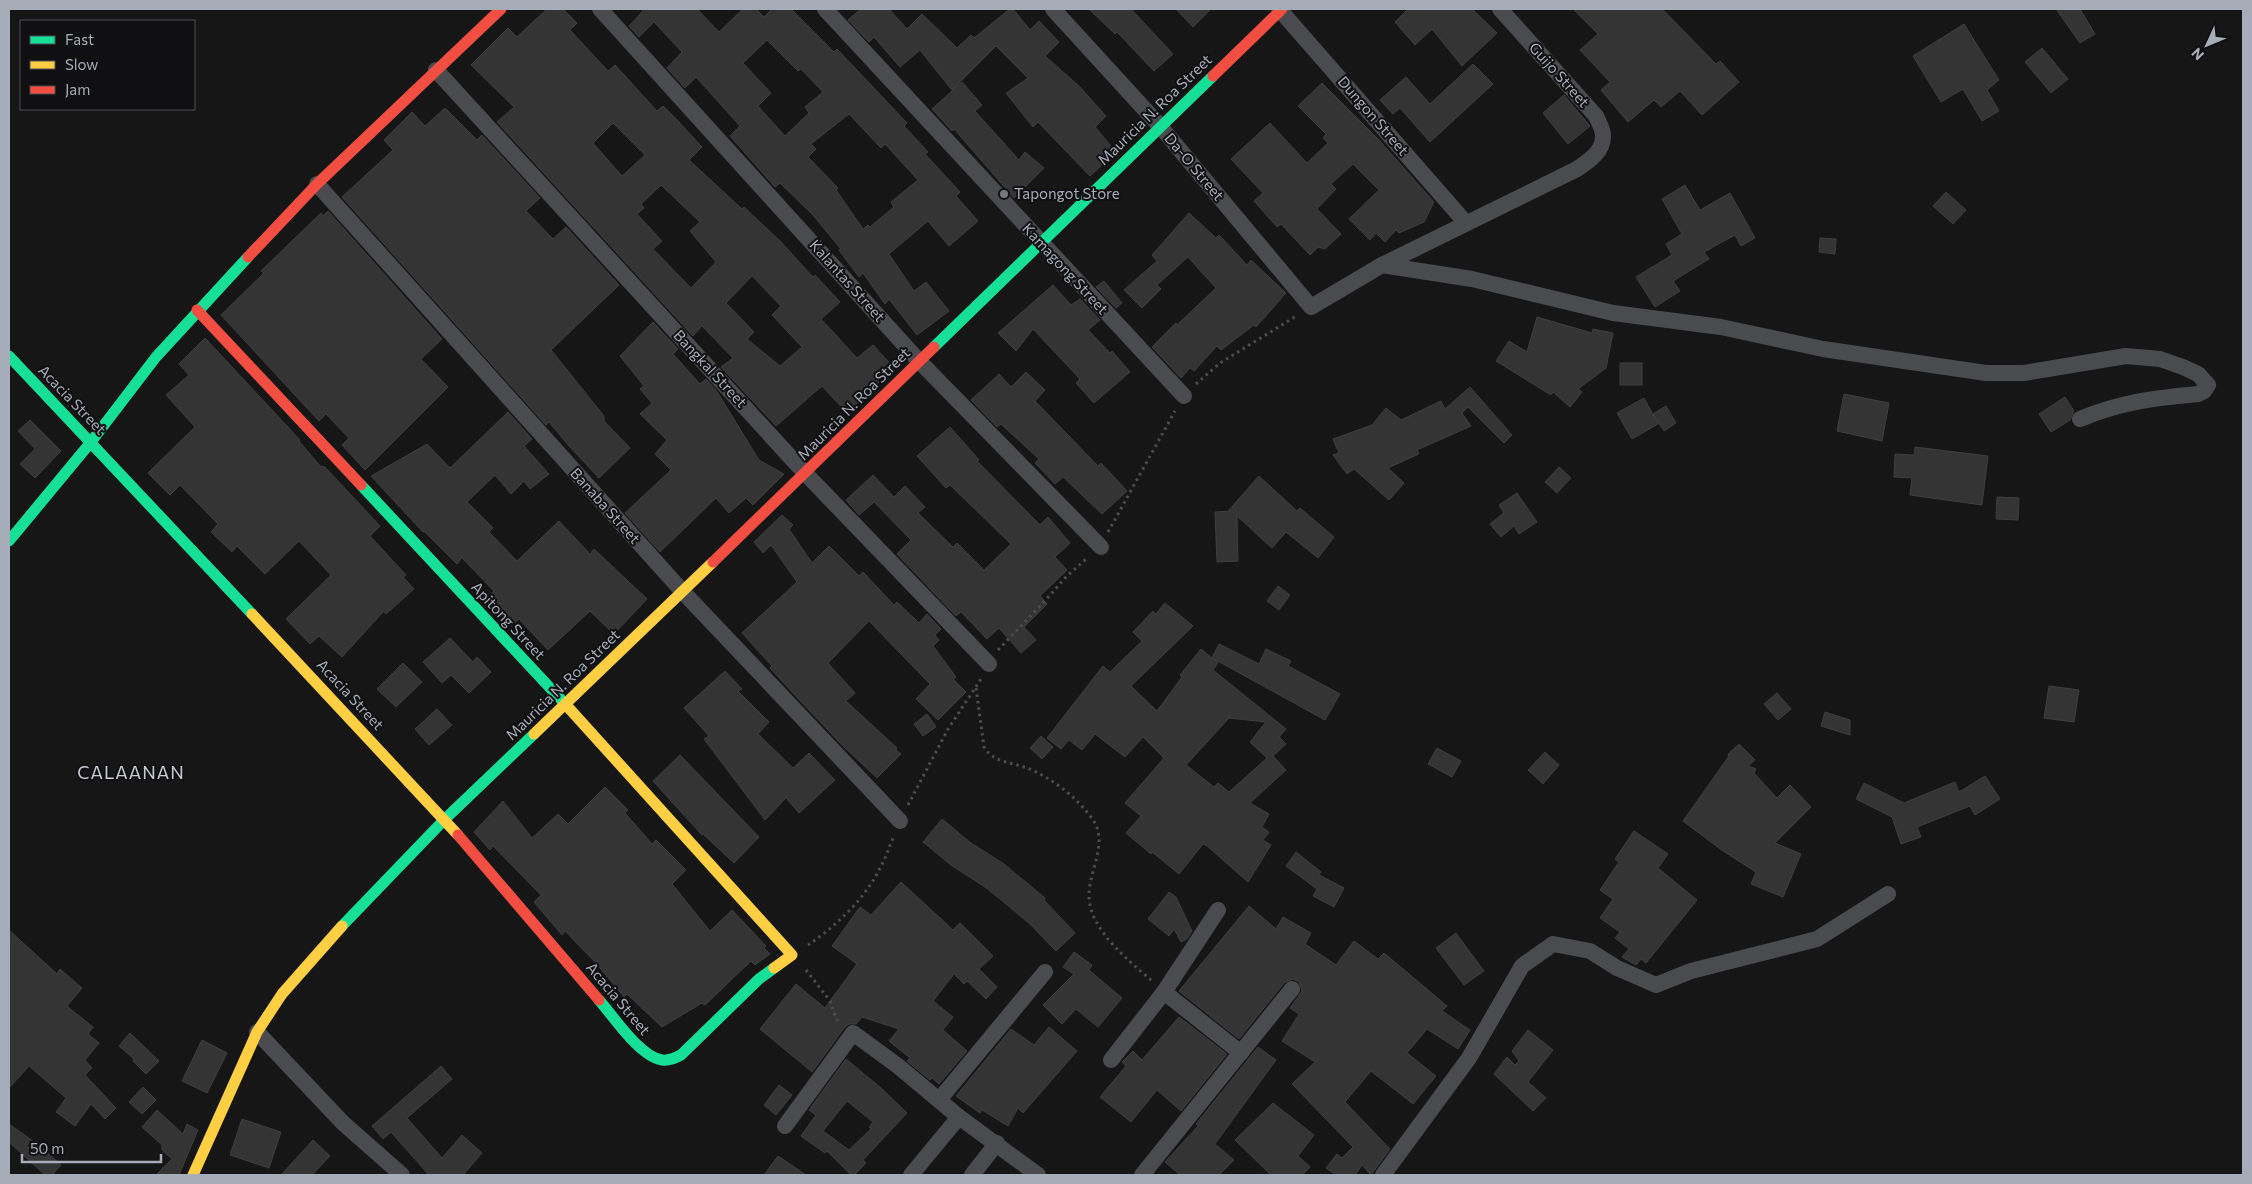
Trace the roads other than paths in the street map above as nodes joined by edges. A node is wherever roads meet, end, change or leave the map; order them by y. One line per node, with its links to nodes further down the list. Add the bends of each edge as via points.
1 (501, 9): 7 (street)
2 (600, 9): 15 (street, Kalantas Street)
3 (825, 9): 11 (street, Kamagong Street)
4 (1053, 9): 8 (street, Da-O Street)
5 (1280, 9): 8 (street, Mauricia N. Roa Street); 10 (street, Dungon Street)
6 (1500, 9): 10 (street, Guijo Street, via 1596,116 1604,134 1600,149 1578,169)
7 (436, 70): 9 (street); 19 (street, Bangkal Street)
8 (1160, 126): 11 (street, Mauricia N. Roa Street); 12 (street, Da-O Street, via 1311,307)
9 (316, 184): 13 (street); 22 (street, Banaba Street)
10 (1466, 222): 12 (street)
11 (1039, 242): 15 (street, Mauricia N. Roa Street); 16 (street, Kamagong Street)
12 (1382, 266): 17 (street, via 1472,278 1612,313 1721,327 1823,349 1986,373 2024,373 2126,356 2160,359 2198,374 2208,385 2198,394 2139,400 2109,407)
13 (197, 310): 18 (street, via 156,357); 24 (street, Apitong Street)
14 (9, 356): 18 (street, Acacia Street)
15 (919, 361): 19 (street, Mauricia N. Roa Street); 21 (street, Kalantas Street)
16 (1184, 396)
17 (2080, 419)
18 (91, 442): 20 (street); 25 (street, Acacia Street)
19 (805, 473): 22 (street, Mauricia N. Roa Street); 23 (street, Bangkal Street)
20 (9, 541)
21 (1100, 546)
22 (682, 592): 24 (street, Mauricia N. Roa Street); 26 (street, Banaba Street)
23 (989, 664)
24 (565, 704): 25 (street, Mauricia N. Roa Street); 35 (street, Apitong Street, via 792,955 759,978 681,1055)
25 (446, 819): 32 (street, Mauricia N. Roa Street, via 328,941 282,994); 35 (street, Acacia Street, via 642,1050)
26 (900, 821)
27 (1888, 894): 46 (street, via 1817,939 1690,971 1656,985 1616,968 1590,950 1553,944 1522,966 1470,1058)
28 (1218, 910): 31 (street)
29 (1045, 972): 36 (street)
30 (1292, 989): 33 (street)
31 (1164, 992): 33 (street); 34 (street)
32 (257, 1032): 40 (street, Mauricia N. Roa Street); 41 (street, via 343,1123)
33 (1241, 1054): 45 (street)
34 (1111, 1060)
35 (661, 1061)
36 (939, 1100): 37 (street); 38 (street, via 853,1033)
37 (959, 1117): 39 (street); 42 (street)
38 (785, 1126)
39 (997, 1143): 43 (street); 44 (street)
40 (192, 1175)
41 (402, 1175)
42 (911, 1175)
43 (972, 1175)
44 (1038, 1175)
45 (1142, 1175)
46 (1382, 1175)

